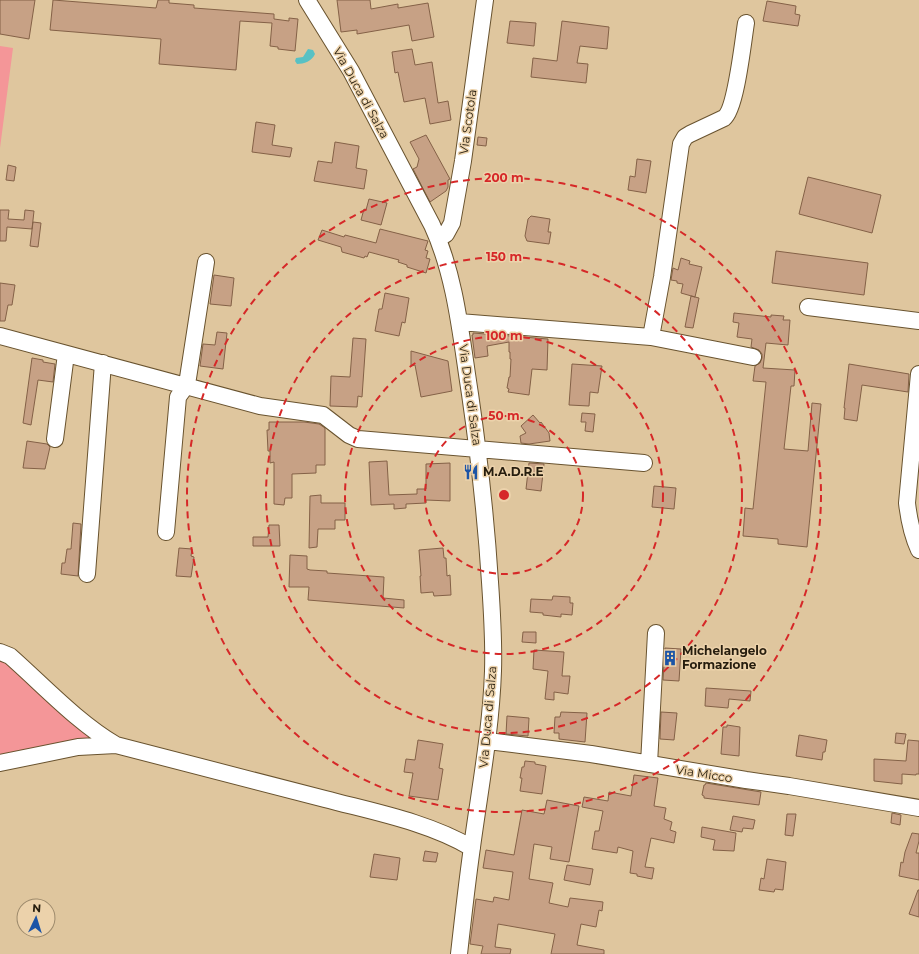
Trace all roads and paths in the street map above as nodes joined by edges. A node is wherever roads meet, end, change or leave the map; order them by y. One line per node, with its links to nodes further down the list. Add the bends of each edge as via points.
1 (307, 0): 4 (street, Via Duca di Salza, via 351,71)
2 (485, 0): 4 (street, Via Scotola, via 452,222 446,234)
3 (746, 23): 10 (street, via 734,98 729,113 685,137 681,144)
4 (438, 239): 8 (street, Via Duca di Salza, via 453,290)
5 (206, 262): 15 (street)
6 (808, 307): 7 (street)
7 (919, 321)
8 (459, 322): 10 (street); 17 (street, Via Duca di Salza)
9 (0, 336): 11 (street)
10 (651, 337): 12 (street)
11 (66, 354): 13 (street); 16 (street)
12 (753, 357)
13 (103, 363): 15 (street); 21 (street)
14 (919, 374): 20 (street, via 907,503 909,521)
15 (186, 386): 17 (street, via 260,406 323,415 358,439); 19 (street, via 178,397)
16 (54, 439)
17 (478, 449): 18 (street); 24 (street, Via Duca di Salza, via 488,552 493,643)
18 (644, 463)
19 (166, 532)
20 (919, 550)
21 (87, 574)
22 (656, 633): 27 (street)
23 (0, 652): 25 (street, via 10,656 100,736)
24 (488, 741): 27 (street, Via Micco); 29 (street, Via Duca di Salza)
25 (116, 745): 26 (street, via 78,747); 29 (street, via 430,828)
26 (0, 763)
27 (649, 764): 28 (street, Via Micco)
28 (919, 808)
29 (472, 848): 30 (street, Via Duca di Salza)
30 (459, 954)

